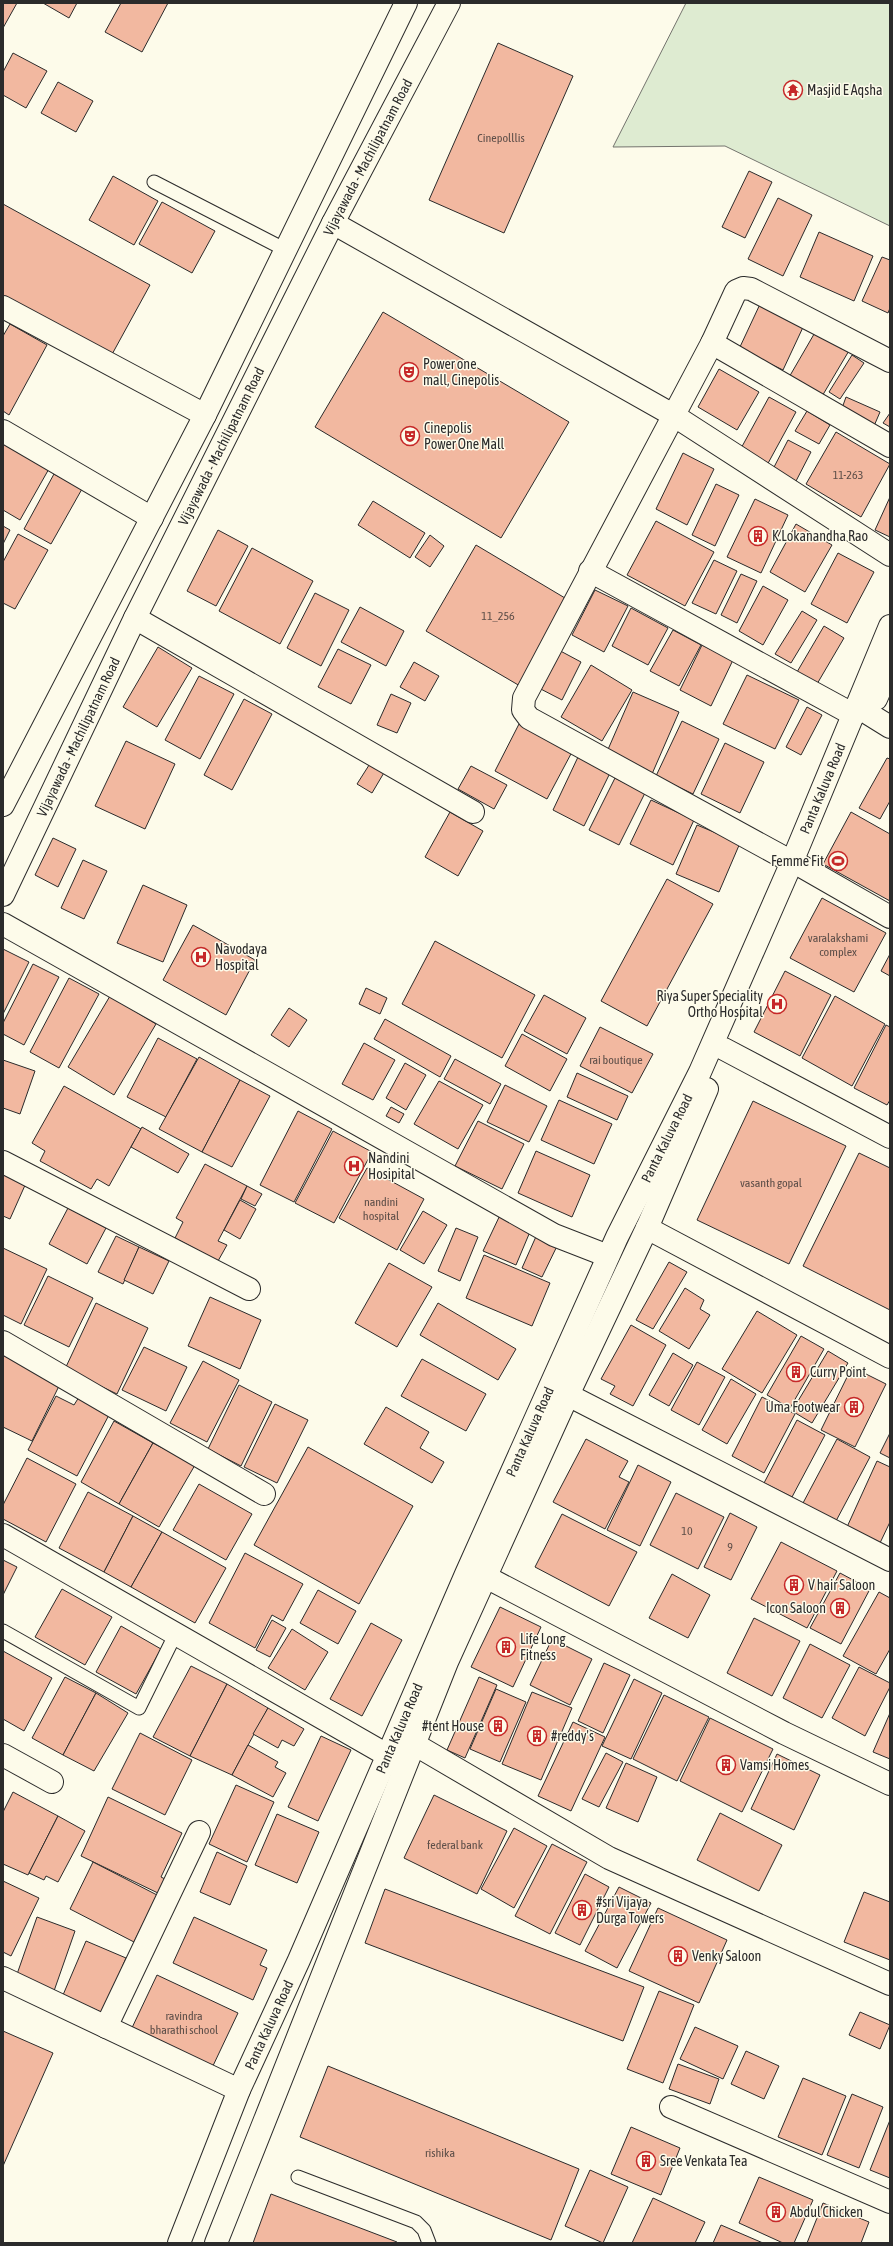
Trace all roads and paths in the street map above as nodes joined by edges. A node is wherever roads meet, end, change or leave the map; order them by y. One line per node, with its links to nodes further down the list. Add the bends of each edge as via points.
1 (406, 3): 5 (main road)
2 (449, 3): 4 (main road, Vijayawada - Machilipatnam Road)
3 (154, 182): 5 (lane)
4 (333, 223): 10 (main road); 16 (main road, Vijayawada - Machilipatnam Road)
5 (286, 250): 9 (main road)
6 (3, 307): 9 (main road)
7 (712, 343): 8 (main road, via 736,291 747,287); 10 (main road); 12 (main road)
8 (890, 361)
9 (205, 415): 13 (main road)
10 (673, 415): 14 (main road); 15 (main road)
11 (3, 430): 13 (main road)
12 (890, 446)
13 (152, 518): 21 (main road)
14 (890, 555)
15 (590, 571): 19 (main road); 23 (main road, via 524,698 523,710 529,718)
16 (134, 618): 22 (main road); 24 (main road, Vijayawada - Machilipatnam Road)
17 (890, 626): 19 (main road, Panta Kaluva Road)
18 (890, 667): 19 (main road, Panta Kaluva Road)
19 (861, 715): 20 (main road); 23 (main road, Panta Kaluva Road)
20 (890, 727)
21 (3, 805)
22 (473, 812)
23 (797, 864): 25 (main road); 27 (main road, Panta Kaluva Road); 31 (main road, Panta Kaluva Road, via 700,1072)
24 (3, 895)
25 (890, 917)
26 (3, 924): 31 (main road, via 554,1236)
27 (724, 1049): 28 (main road); 30 (main road, Panta Kaluva Road)
28 (890, 1138)
29 (3, 1162): 32 (main road)
30 (647, 1228): 34 (main road); 35 (main road, Panta Kaluva Road)
31 (608, 1256): 36 (main road, Panta Kaluva Road)
32 (249, 1289)
33 (3, 1342): 37 (main road)
34 (890, 1357)
35 (568, 1395): 36 (main road); 39 (main road); 40 (main road, Panta Kaluva Road)
36 (544, 1399): 45 (main road, Panta Kaluva Road)
37 (264, 1494)
38 (3, 1535): 42 (main road)
39 (890, 1560)
40 (486, 1577): 43 (main road, Panta Kaluva Road, via 447,1662); 47 (main road, via 784,1732)
41 (3, 1631): 42 (lane, via 139,1708)
42 (175, 1635): 45 (main road)
43 (414, 1744): 50 (main road, via 609,1858); 57 (main road, Panta Kaluva Road)
44 (3, 1755): 46 (main road)
45 (387, 1756): 52 (main road, Panta Kaluva Road, via 299,1960)
46 (52, 1782)
47 (890, 1784)
48 (199, 1832): 51 (main road)
49 (3, 1978): 51 (main road)
50 (890, 1984)
51 (106, 2027): 52 (main road)
52 (239, 2090): 56 (main road, Panta Kaluva Road)
53 (671, 2108): 55 (main road)
54 (298, 2177): 58 (lane, via 416,2222 424,2230)
55 (890, 2202)
56 (179, 2243)
57 (216, 2243)
58 (429, 2243)

